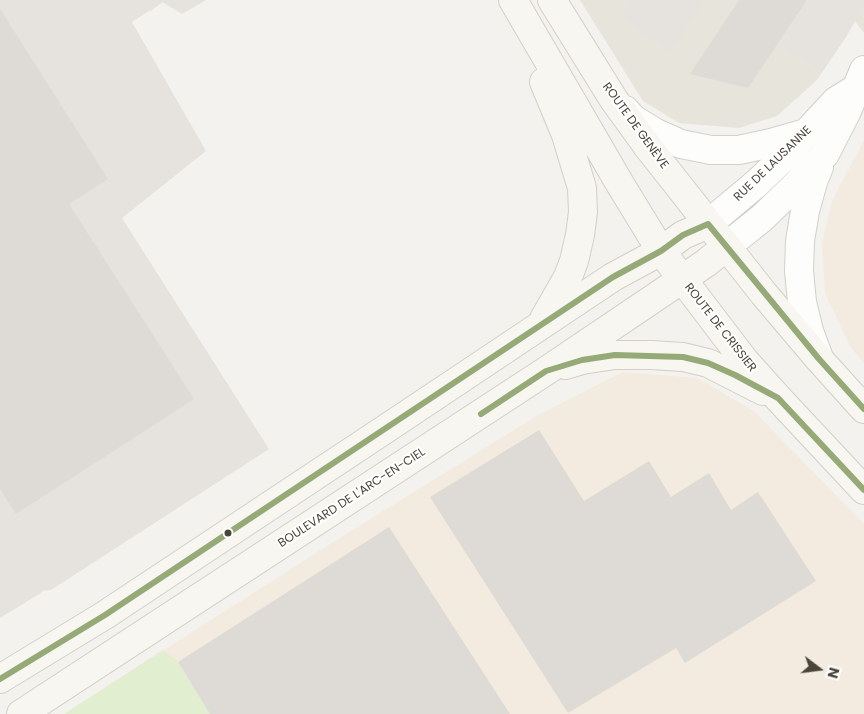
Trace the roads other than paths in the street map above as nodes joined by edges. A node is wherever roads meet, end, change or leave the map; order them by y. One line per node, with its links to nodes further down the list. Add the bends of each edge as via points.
1 (508, 0): 12 (main road, via 566,135 582,188 582,220 574,261)
2 (513, 0): 10 (main road)
3 (552, 0): 5 (main road, ROUTE DE GENÈVE)
4 (860, 79): 6 (street, RUE DE LAUSANNE); 7 (street, RUE DE LAUSANNE)
5 (614, 100): 6 (street, via 656,133 681,144 711,150 739,150); 8 (main road, ROUTE DE GENÈVE)
6 (806, 133): 8 (street, RUE DE LAUSANNE, via 757,183)
7 (825, 154): 9 (street, RUE DE LAUSANNE, via 794,188); 13 (street, via 805,211 799,256 802,302 808,331)
8 (708, 224): 9 (main road, ROUTE DE GENÈVE); 10 (main road, RUE DE LAUSANNE, via 683,235)
9 (727, 246): 11 (main road, BOULEVARD DE L'ARC-EN-CIEL); 13 (main road)
10 (661, 251): 11 (main road, ROUTE DE CRISSIER); 12 (main road)
11 (682, 279): 14 (main road, BOULEVARD DE L'ARC-EN-CIEL); 15 (main road, ROUTE DE CRISSIER, via 744,360)
12 (541, 324): 18 (main road, via 130,598)
13 (819, 359): 16 (main road)
14 (546, 371): 15 (main road, via 582,360 616,355 683,357 708,363); 19 (main road, BOULEVARD DE L'ARC-EN-CIEL)
15 (778, 398): 17 (main road, ROUTE DE CRISSIER)
16 (864, 409)
17 (864, 490)
18 (0, 679)
19 (20, 714)

